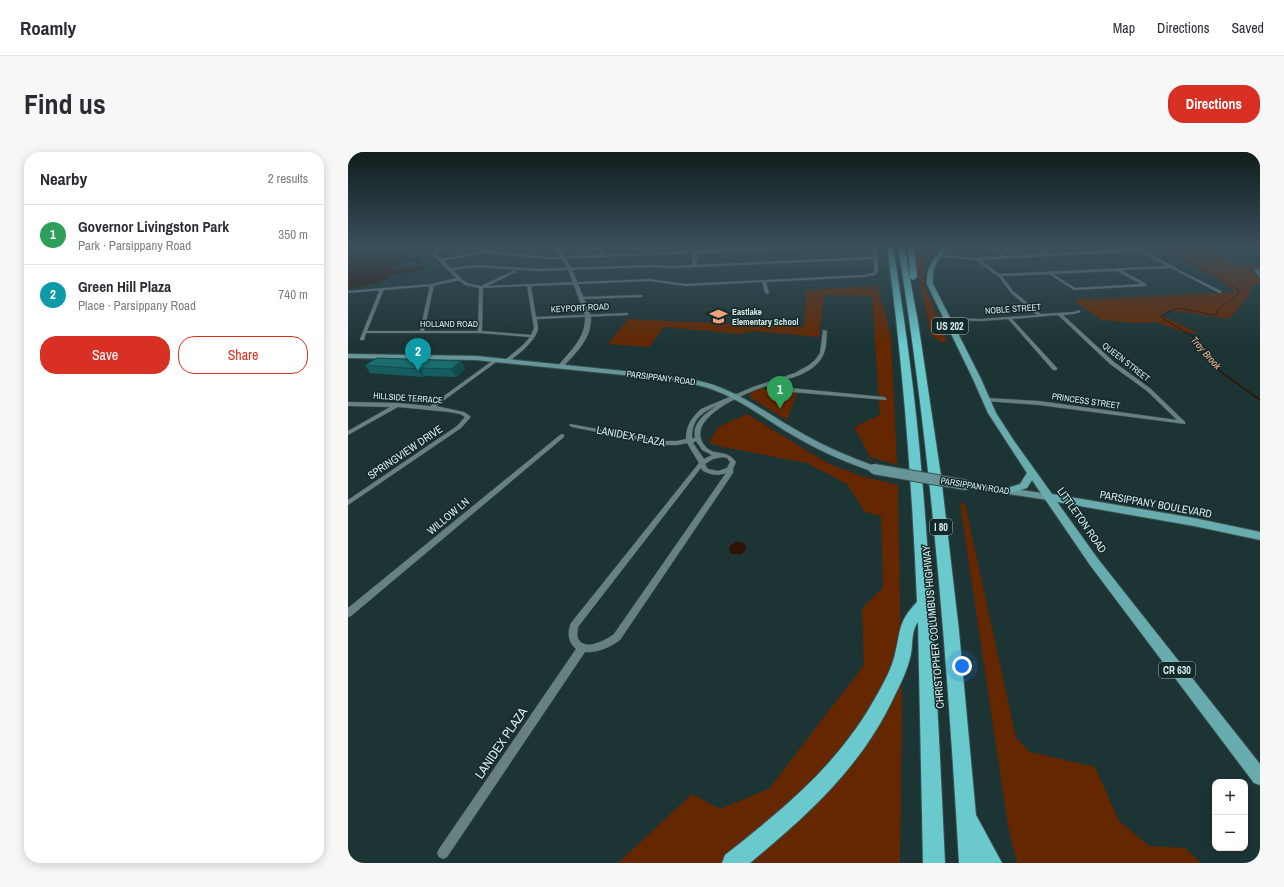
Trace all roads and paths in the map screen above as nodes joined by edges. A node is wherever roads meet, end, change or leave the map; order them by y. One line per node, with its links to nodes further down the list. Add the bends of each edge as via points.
1 (498, 279): 18 (street)
2 (574, 279): 14 (street)
3 (800, 279): 13 (street)
4 (892, 279): 66 (highway, CHRISTOPHER COLUMBUS HIGHWAY / I 80, via 911,400)
5 (907, 279): 15 (highway, CHRISTOPHER COLUMBUS HIGHWAY / I 80)
6 (912, 279): 15 (highway)
7 (930, 279): 32 (main road, LITTLETON ROAD / US 202)
8 (1002, 279): 29 (street, via 1012,292)
9 (1059, 279): 10 (street, via 1074,289 1145,285)
10 (1135, 279)
11 (1191, 279): 21 (street)
12 (459, 280): 16 (street); 18 (street)
13 (764, 281): 14 (street, via 686,285 650,280); 22 (street)
14 (575, 283): 17 (street); 24 (street)
15 (908, 284): 70 (highway, CHRISTOPHER COLUMBUS HIGHWAY / I 80, via 923,377 939,512)
16 (432, 285): 19 (street); 35 (street)
17 (529, 285): 18 (street); 30 (street)
18 (481, 287): 36 (street)
19 (382, 289): 20 (street); 34 (street)
20 (348, 292)
21 (1220, 292)
22 (767, 293)
23 (641, 296): 24 (street)
24 (581, 298): 28 (street)
25 (1079, 311): 27 (street, NOBLE STREET)
26 (627, 314): 28 (street, KEYPORT ROAD)
27 (1059, 314): 29 (street, NOBLE STREET); 52 (street, QUEEN STREET, via 1112,363 1149,390)
28 (588, 316): 30 (street, KEYPORT ROAD); 42 (street, via 588,328 584,339)
29 (1041, 316): 31 (street, NOBLE STREET)
30 (534, 318): 37 (street, via 536,328)
31 (1009, 318): 32 (street, NOBLE STREET); 43 (street)
32 (947, 319): 47 (main road, LITTLETON ROAD / US 202)
33 (825, 331): 44 (street, via 821,355 809,367 791,377)
34 (365, 332): 35 (street, HOLLAND ROAD); 38 (street)
35 (422, 332): 36 (street, HOLLAND ROAD)
36 (480, 332): 37 (street, HOLLAND ROAD)
37 (533, 336): 41 (street)
38 (362, 339)
39 (348, 356): 40 (main road, PARSIPPANY ROAD, via 450,356)
40 (497, 360): 41 (main road, PARSIPPANY ROAD); 50 (street)
41 (507, 361): 42 (main road, PARSIPPANY ROAD)
42 (561, 366): 45 (main road, PARSIPPANY ROAD, via 680,380 710,386)
43 (1055, 369)
44 (766, 384): 45 (street); 46 (street, via 778,389)
45 (735, 397): 56 (street, via 702,419); 57 (street, via 721,401 699,414 690,426); 62 (main road, PARSIPPANY ROAD, bridge, via 787,429 853,462 874,469)
46 (884, 399)
47 (987, 400): 52 (street, PRINCESS STREET, via 1039,403); 61 (main road, LITTLETON ROAD / US 202, via 998,423)
48 (348, 404): 49 (street, HILLSIDE TERRACE)
49 (397, 405): 50 (street, HILLSIDE TERRACE); 54 (street)
50 (430, 408): 51 (street, HILLSIDE TERRACE)
51 (467, 415): 64 (street, SPRINGVIEW DRIVE, via 468,418 459,427)
52 (1183, 423)
53 (572, 425): 57 (street, LANIDEX PLAZA, via 677,444)
54 (348, 433)
55 (562, 436): 67 (street, WILLOW LN)
56 (698, 439): 57 (street, LANIDEX PLAZA); 58 (street, via 705,450)
57 (689, 441): 59 (street)
58 (719, 455): 59 (street); 60 (street, via 732,459)
59 (702, 463): 60 (street, via 705,470 712,473 720,474); 68 (street, via 574,626 573,640)
60 (730, 469): 68 (street, via 730,473 616,637 606,645)
61 (1031, 473): 62 (main road, via 1024,486); 63 (main road, LITTLETON ROAD / US 202)
62 (1007, 491): 63 (main road, PARSIPPANY ROAD)
63 (1048, 497): 65 (main road, PARSIPPANY BOULEVARD); 69 (main road, LITTLETON ROAD / CR 630, via 1094,562)
64 (348, 503)
65 (1260, 536)
66 (924, 604): 72 (highway, via 909,623 903,655 890,690 856,746 841,766 803,805); 73 (highway, CHRISTOPHER COLUMBUS HIGHWAY / I 80)
67 (348, 613)
68 (582, 648): 71 (street, LANIDEX PLAZA)
69 (1260, 777)
70 (967, 817): 74 (highway, CHRISTOPHER COLUMBUS HIGHWAY / I 80); 75 (highway)
71 (443, 853)
72 (733, 863)
73 (934, 863)
74 (970, 863)
75 (991, 863)

